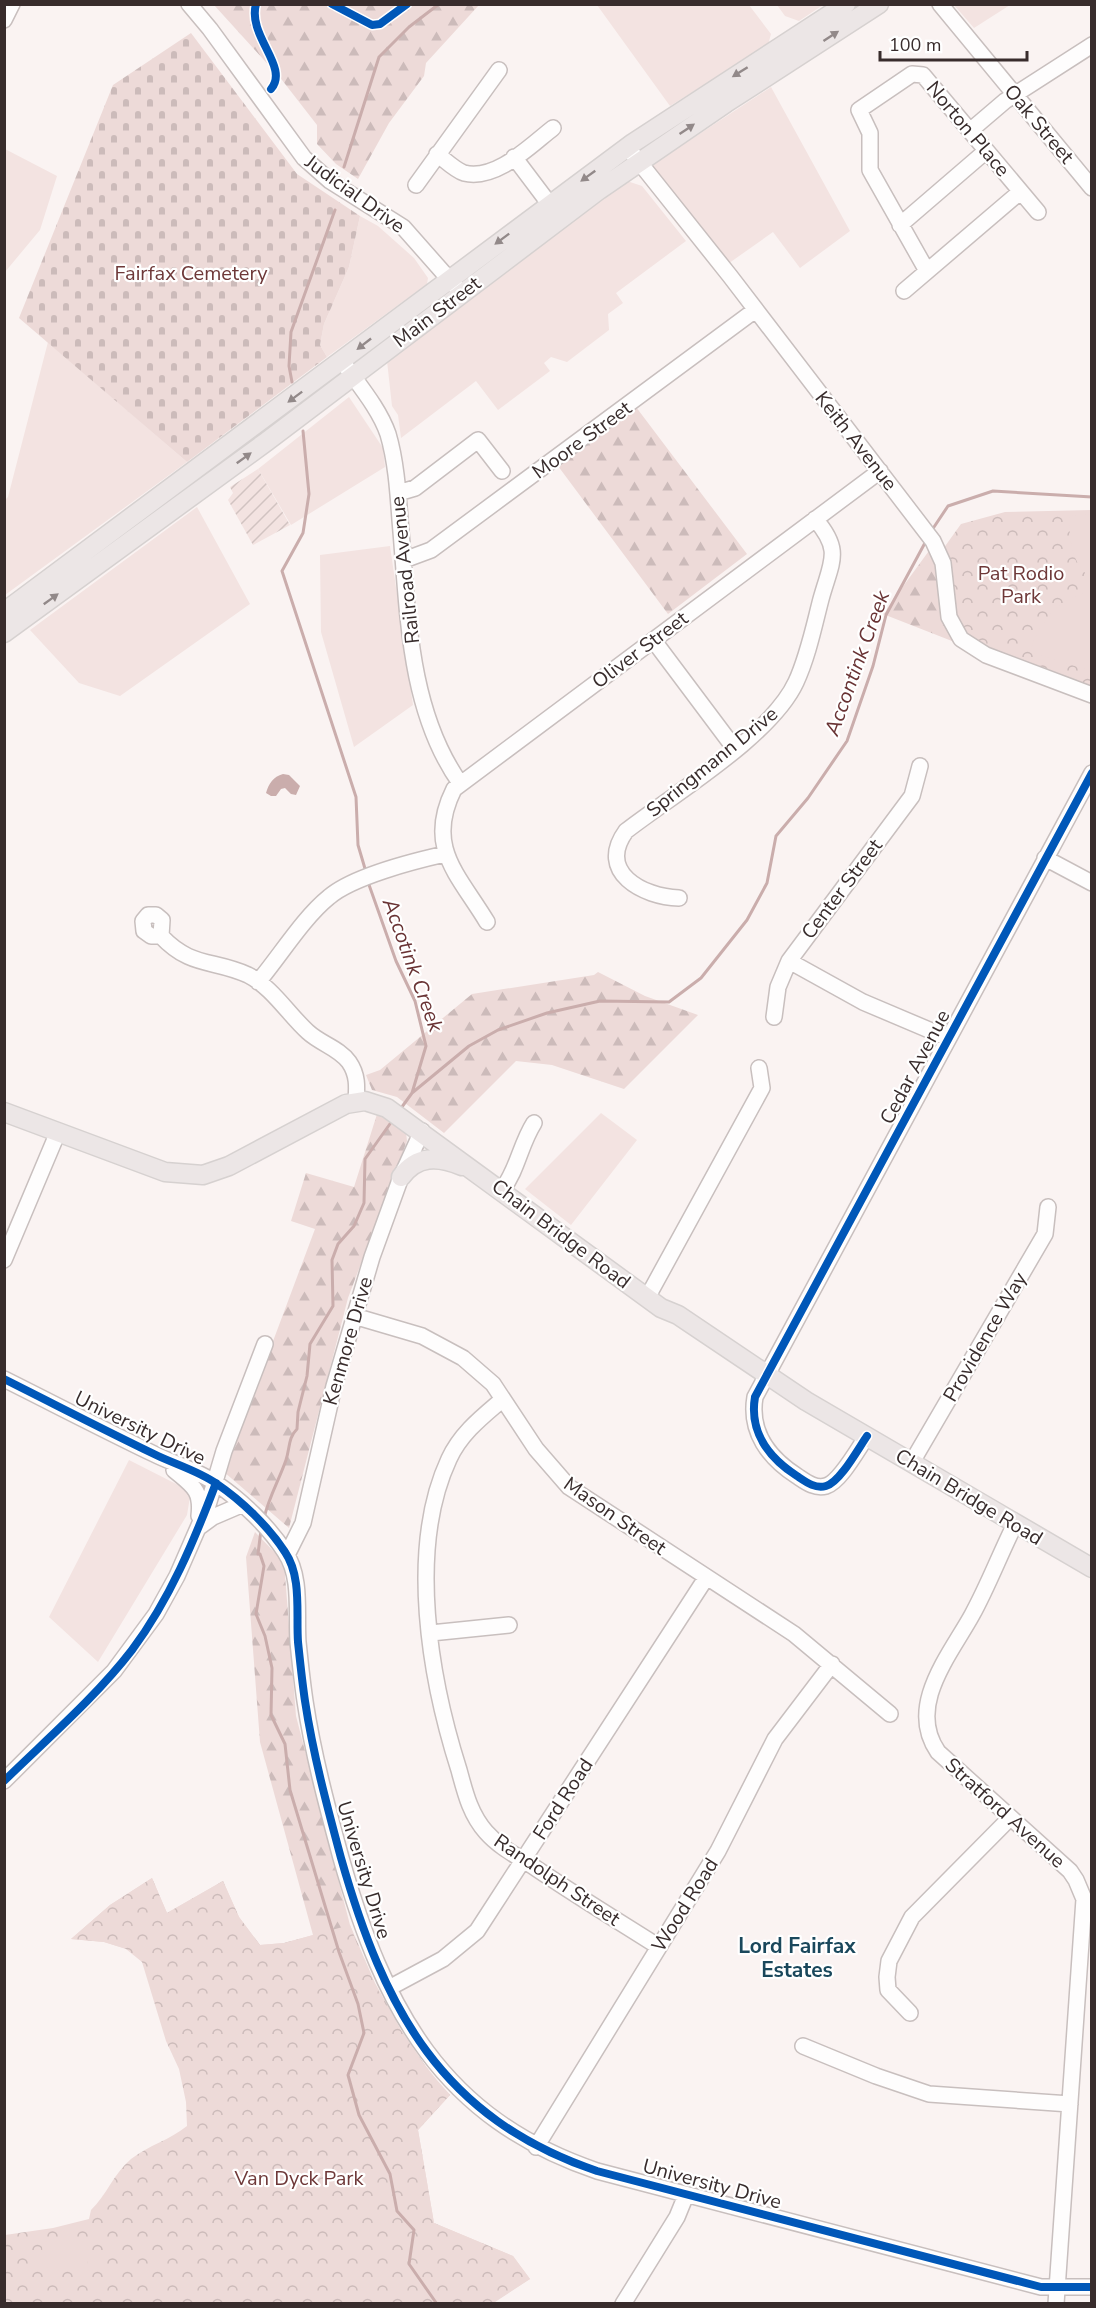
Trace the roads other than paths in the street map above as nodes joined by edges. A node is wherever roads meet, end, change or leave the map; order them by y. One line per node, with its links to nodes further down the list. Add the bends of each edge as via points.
1 (12, 4): 6 (street)
2 (189, 4): 25 (street, Judicial Drive, via 304,158 330,181 403,227)
3 (846, 4): 12 (main road, Main Street, one-way to 12)
4 (879, 4): 16 (main road, Main Street, one-way to 4)
5 (940, 4): 9 (street, Oak Street)
6 (4, 20)
7 (1092, 45): 9 (street)
8 (500, 70): 14 (street)
9 (1015, 96): 11 (street); 18 (street, Oak Street)
10 (553, 128): 15 (street)
11 (971, 130): 13 (street, Norton Place); 23 (street, Norton Place, via 918,73 859,110 870,133 870,170)
12 (627, 147): 16 (street, Keith Avenue); 20 (main road, Main Street, one-way to 20)
13 (986, 151): 19 (street, Norton Place); 23 (street)
14 (437, 154): 15 (street, via 462,172 480,175); 17 (street)
15 (514, 157): 20 (street)
16 (638, 162): 22 (main road, Main Street); 28 (street, Keith Avenue)
17 (416, 185)
18 (1092, 188)
19 (1020, 192): 21 (street, Norton Place); 24 (street)
20 (549, 204): 22 (street); 25 (main road, Main Street, one-way to 25)
21 (1038, 212)
22 (560, 219): 27 (main road, Main Street)
23 (900, 225): 24 (street, Norton Place)
24 (927, 272): 26 (street)
25 (449, 279): 27 (street, Judicial Drive); 29 (main road, Main Street, one-way to 29)
26 (904, 291)
27 (462, 293): 29 (main road, Main Street)
28 (754, 311): 31 (street, Keith Avenue); 35 (street, Moore Street, via 432,550)
29 (347, 369): 32 (street, Railroad Avenue, via 388,434); 34 (main road, Main Street)
30 (502, 471): 32 (street, via 478,440 415,488)
31 (880, 471): 33 (street, Oliver Street); 39 (street, Keith Avenue, via 940,555 949,617 961,639 986,655)
32 (398, 493): 35 (street, Railroad Avenue)
33 (815, 519): 38 (street, Oliver Street); 40 (street, Springmann Drive, via 830,537 833,551 802,668 773,716)
34 (107, 547): 36 (main road, Main Street); 37 (main road, Main Street, one-way to 34)
35 (404, 560): 43 (street, Railroad Avenue, via 408,617 419,681 433,730 450,770)
36 (4, 612)
37 (4, 633)
38 (654, 641): 40 (street); 43 (street, Oliver Street)
39 (1092, 695)
40 (735, 749): 47 (street, Springmann Drive, via 626,831 617,848 619,868 634,885 660,897)
41 (920, 766): 50 (street, Center Street, via 912,796)
42 (1092, 772): 45 (street, Cedar Avenue)
43 (460, 783): 44 (street, Oliver Street, via 442,816)
44 (445, 854): 48 (street); 51 (street, via 337,891 322,903)
45 (1045, 858): 46 (street); 53 (street, Cedar Avenue)
46 (1092, 884)
47 (679, 898)
48 (487, 922)
49 (161, 936): 51 (street, via 192,960 237,971)
50 (789, 961): 52 (street, Center Street, via 778,987); 53 (street, via 863,1002)
51 (258, 982): 55 (street, via 309,1033 345,1058 357,1079)
52 (774, 1017)
53 (948, 1038): 68 (street, Cedar Avenue)
54 (759, 1068): 65 (street, via 762,1088)
55 (356, 1102): 58 (main road, Chain Bridge Road, via 387,1108); 59 (main road, via 332,1110 229,1166 203,1174 165,1172)
56 (4, 1112): 59 (main road)
57 (534, 1124): 62 (street)
58 (416, 1127): 60 (main road, Chain Bridge Road); 61 (street, Kenmore Drive)
59 (58, 1132): 64 (street)
60 (482, 1175): 61 (main road, via 448,1161 425,1159 414,1162); 62 (main road, Chain Bridge Road)
61 (400, 1177): 66 (street, Kenmore Drive)
62 (502, 1190): 65 (main road, Chain Bridge Road)
63 (1048, 1207): 73 (street, Providence Way, via 1045,1234)
64 (4, 1260)
65 (647, 1298): 68 (main road, Chain Bridge Road)
66 (354, 1316): 70 (street, Mason Street, via 448,1348 477,1369); 78 (street, Kenmore Drive, via 303,1523)
67 (265, 1344): 74 (street, via 224,1450)
68 (767, 1376): 71 (main road, Chain Bridge Road); 71 (street, Cedar Avenue, via 755,1397 753,1418 773,1459 807,1483 818,1487 831,1484)
69 (4, 1379): 72 (street, University Drive)
70 (503, 1399): 80 (street, Mason Street, via 536,1449 569,1487); 82 (street, Randolph Street, via 462,1438 439,1485 427,1550)
71 (867, 1436): 73 (main road, Chain Bridge Road)
72 (155, 1455): 74 (street, University Drive); 77 (street, via 195,1487 201,1501)
73 (912, 1462): 76 (main road, Chain Bridge Road)
74 (216, 1483): 75 (street, University Drive); 77 (street)
75 (244, 1507): 77 (street, via 213,1517); 78 (street, University Drive)
76 (1015, 1524): 79 (main road, Chain Bridge Road); 86 (street, Stratford Avenue, via 933,1685 925,1719 928,1736 938,1752)
77 (198, 1528): 85 (street, via 177,1576 132,1649 96,1691)
78 (287, 1555): 89 (street, University Drive, via 295,1573 299,1653 314,1750 359,1920)
79 (1092, 1568)
80 (706, 1578): 83 (street, Mason Street, via 794,1634); 87 (street, Ford Road)
81 (509, 1624): 82 (street)
82 (431, 1633): 87 (street, Randolph Street, via 443,1714 470,1807 496,1842)
83 (832, 1664): 84 (street, Mason Street); 88 (street, Wood Road, via 775,1739 718,1851)
84 (890, 1714)
85 (4, 1781)
86 (1010, 1818): 90 (street, via 912,1917 890,1961 887,1977 888,1990); 92 (street, Stratford Avenue, via 1070,1872 1084,1899)
87 (524, 1860): 88 (street, Randolph Street); 89 (street, Ford Road, via 486,1918 465,1942 443,1959)
88 (659, 1947): 93 (street, Wood Road)
89 (389, 1988): 93 (street, University Drive, via 418,2041 450,2082 491,2119)
90 (910, 2013)
91 (803, 2046): 92 (street, via 929,2094)
92 (1070, 2104): 96 (street, Stratford Avenue)
93 (536, 2147): 94 (street, University Drive, via 597,2171)
94 (686, 2195): 96 (street, University Drive, via 1041,2287); 97 (street, via 677,2217)
95 (1092, 2287): 96 (street, University Drive)
96 (1057, 2296)
97 (623, 2304)

